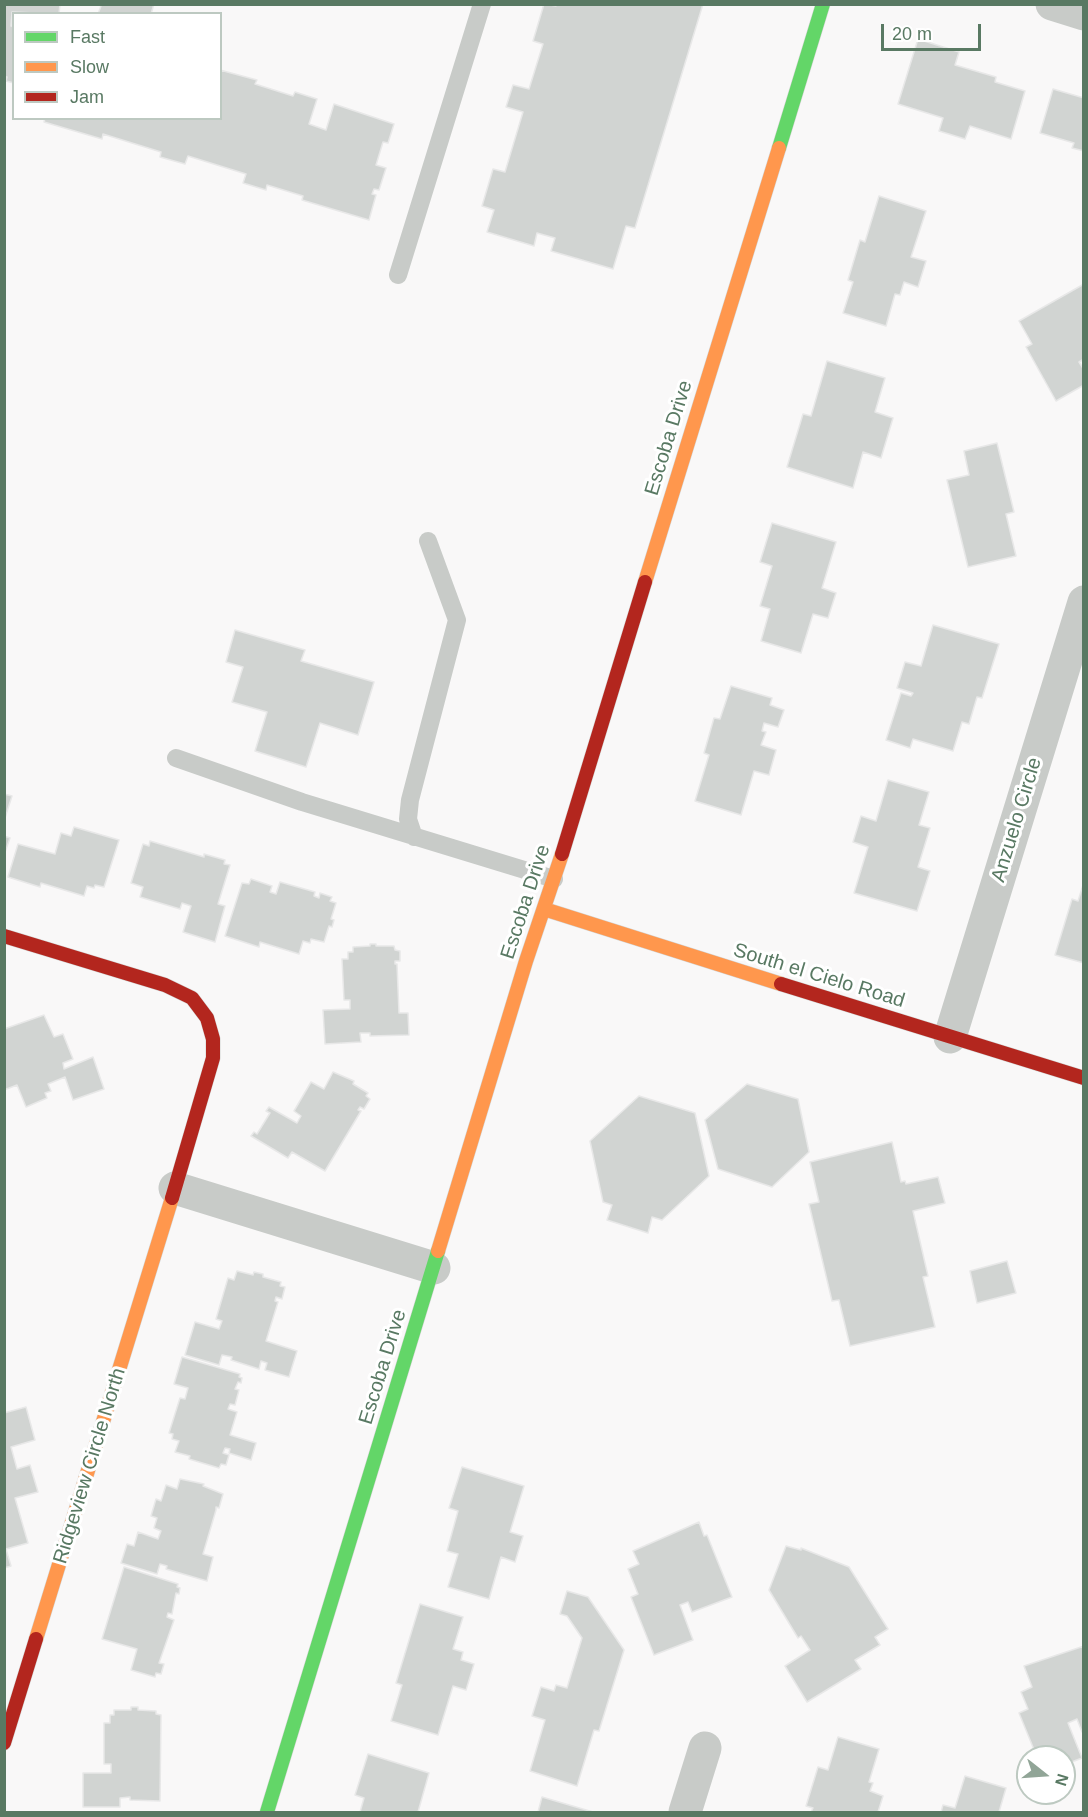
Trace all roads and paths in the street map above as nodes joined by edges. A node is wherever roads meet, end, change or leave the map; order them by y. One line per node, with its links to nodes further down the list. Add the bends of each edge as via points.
1 (483, 4): 5 (lane)
2 (824, 4): 10 (street, Escoba Drive)
3 (1052, 4): 4 (street)
4 (1083, 14)
5 (398, 275)
6 (428, 541): 9 (lane, via 457,620 410,800 408,819)
7 (1083, 602): 13 (street, Anzuelo Circle)
8 (176, 758): 9 (lane)
9 (414, 837): 10 (lane)
10 (554, 879): 11 (street, Escoba Drive)
11 (544, 909): 13 (street, South el Cielo Road); 16 (street, Escoba Drive)
12 (4, 936): 15 (street, Ridgeview Circle North, via 165,985 192,998 207,1018 213,1058)
13 (950, 1037): 14 (street, South el Cielo Road)
14 (1083, 1078)
15 (175, 1188): 16 (street); 17 (street, Ridgeview Circle North)
16 (434, 1268): 19 (street, Escoba Drive)
17 (4, 1743)
18 (705, 1748): 20 (street)
19 (267, 1812)
20 (685, 1812)

